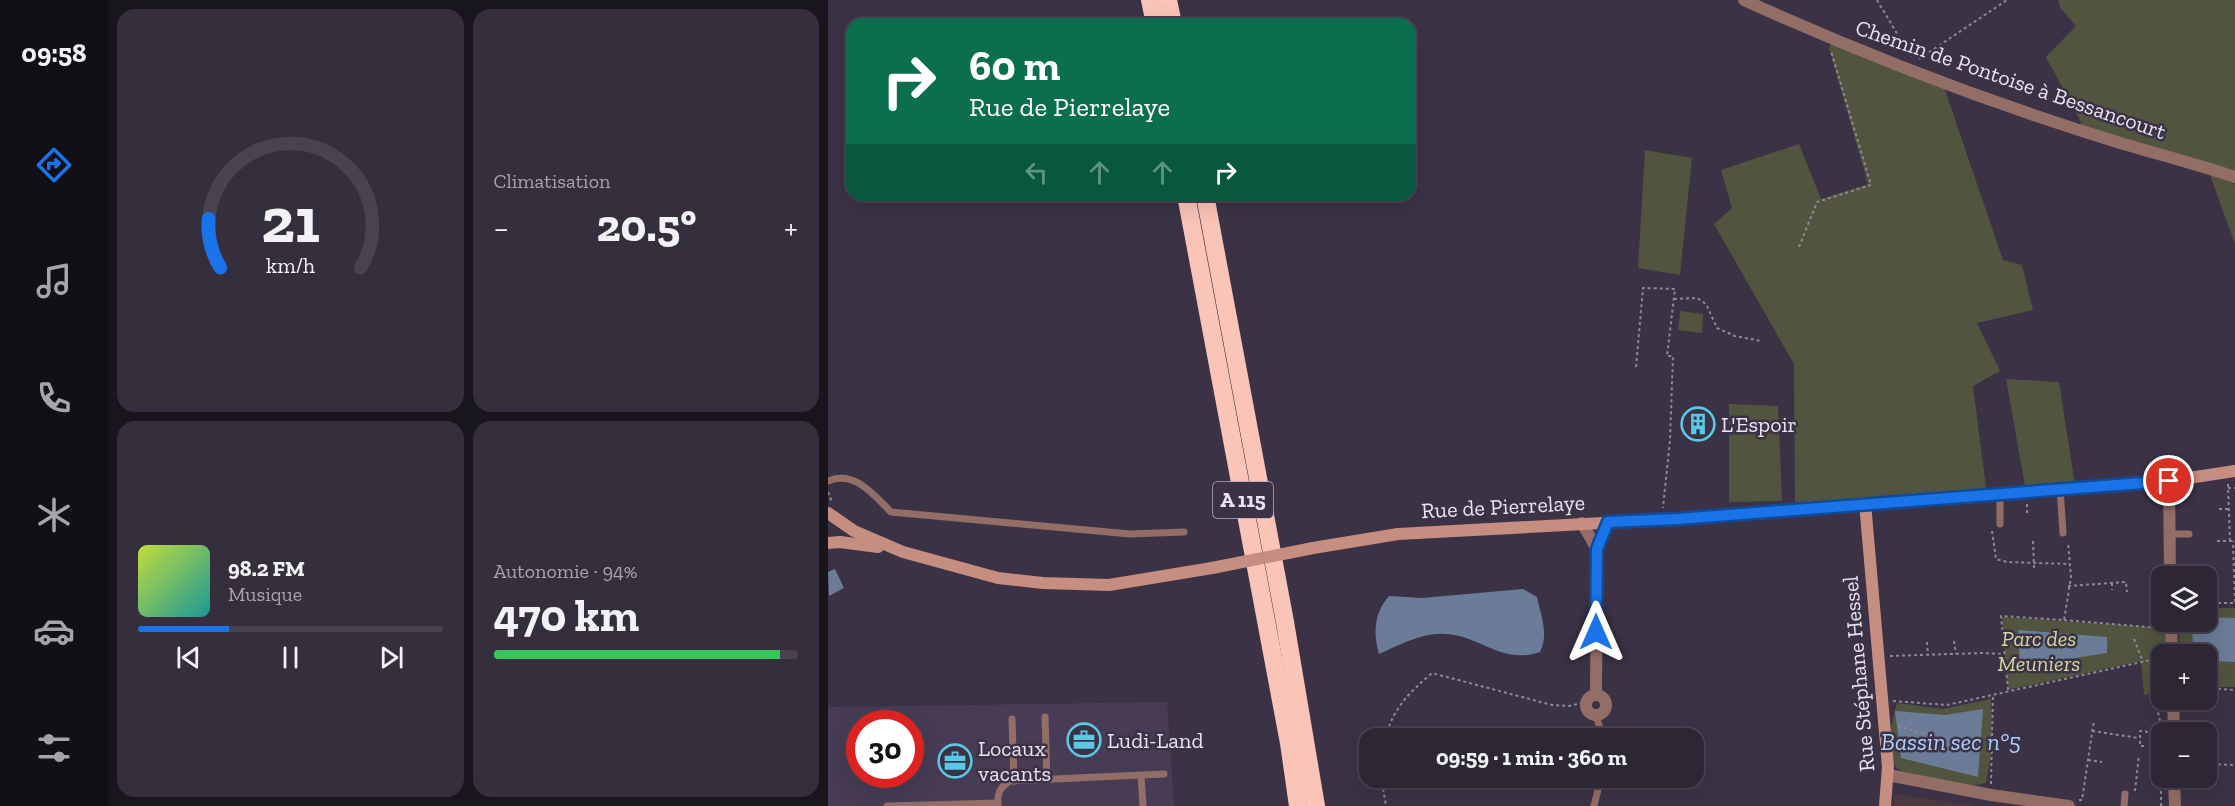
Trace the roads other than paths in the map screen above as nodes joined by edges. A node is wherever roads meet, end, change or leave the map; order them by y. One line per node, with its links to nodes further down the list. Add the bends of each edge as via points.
1 (1150, 0): 4 (highway)
2 (1168, 0): 5 (highway)
3 (1744, 0): 6 (street, Chemin de Pontoise à Bessancourt, via 1947,84)
4 (1154, 18)
5 (1172, 18)
6 (2235, 177)
7 (1187, 201): 44 (highway, A 115)
8 (1205, 201): 45 (highway, A 115)
9 (2231, 471): 10 (main road, Rue de Pierrelaye)
10 (2169, 481): 12 (main road, Rue de Pierrelaye); 21 (street)
11 (830, 482): 19 (lane, via 846,478 864,485 891,512 1130,534)
12 (2060, 489): 13 (main road, Rue de Pierrelaye); 20 (lane)
13 (2000, 494): 14 (main road, Rue de Pierrelaye); 18 (lane)
14 (1865, 503): 16 (main road, Rue de Pierrelaye); 33 (main road, Rue Stéphane Hessel)
15 (828, 513): 25 (main road, via 854,531)
16 (1608, 522): 17 (main road, Rue de Pierrelaye); 24 (street)
17 (1582, 523): 24 (street); 25 (main road, Rue de Pierrelaye, bridge, via 1398,534 1109,585 998,578)
18 (2000, 524)
19 (1184, 532)
20 (2063, 533)
21 (2169, 534): 22 (lane); 26 (street)
22 (2189, 534)
23 (828, 543): 25 (main road)
24 (1597, 549): 27 (street)
25 (903, 552)
26 (2170, 566)
27 (1591, 698): 28 (street, via 1586,708); 28 (street, via 1604,698 1606,706 1602,714)
28 (1596, 715): 31 (lane)
29 (1045, 717): 35 (lane)
30 (1012, 719): 36 (lane)
31 (1600, 728)
32 (1164, 774): 34 (lane)
33 (1888, 775): 47 (main road, Rue Stéphane Hessel); 48 (street)
34 (1141, 776): 35 (lane); 43 (lane)
35 (1047, 780): 36 (lane)
36 (1014, 781): 41 (lane, via 1001,786)
37 (1598, 788): 46 (lane)
38 (2174, 788): 50 (street)
39 (2125, 794): 49 (lane)
40 (959, 805): 41 (lane); 42 (lane)
41 (998, 805)
42 (887, 806)
43 (1143, 806)
44 (1298, 806)
45 (1316, 806)
46 (1594, 806)
47 (1885, 806)
48 (2069, 806)
49 (2124, 806)
50 (2175, 806)

